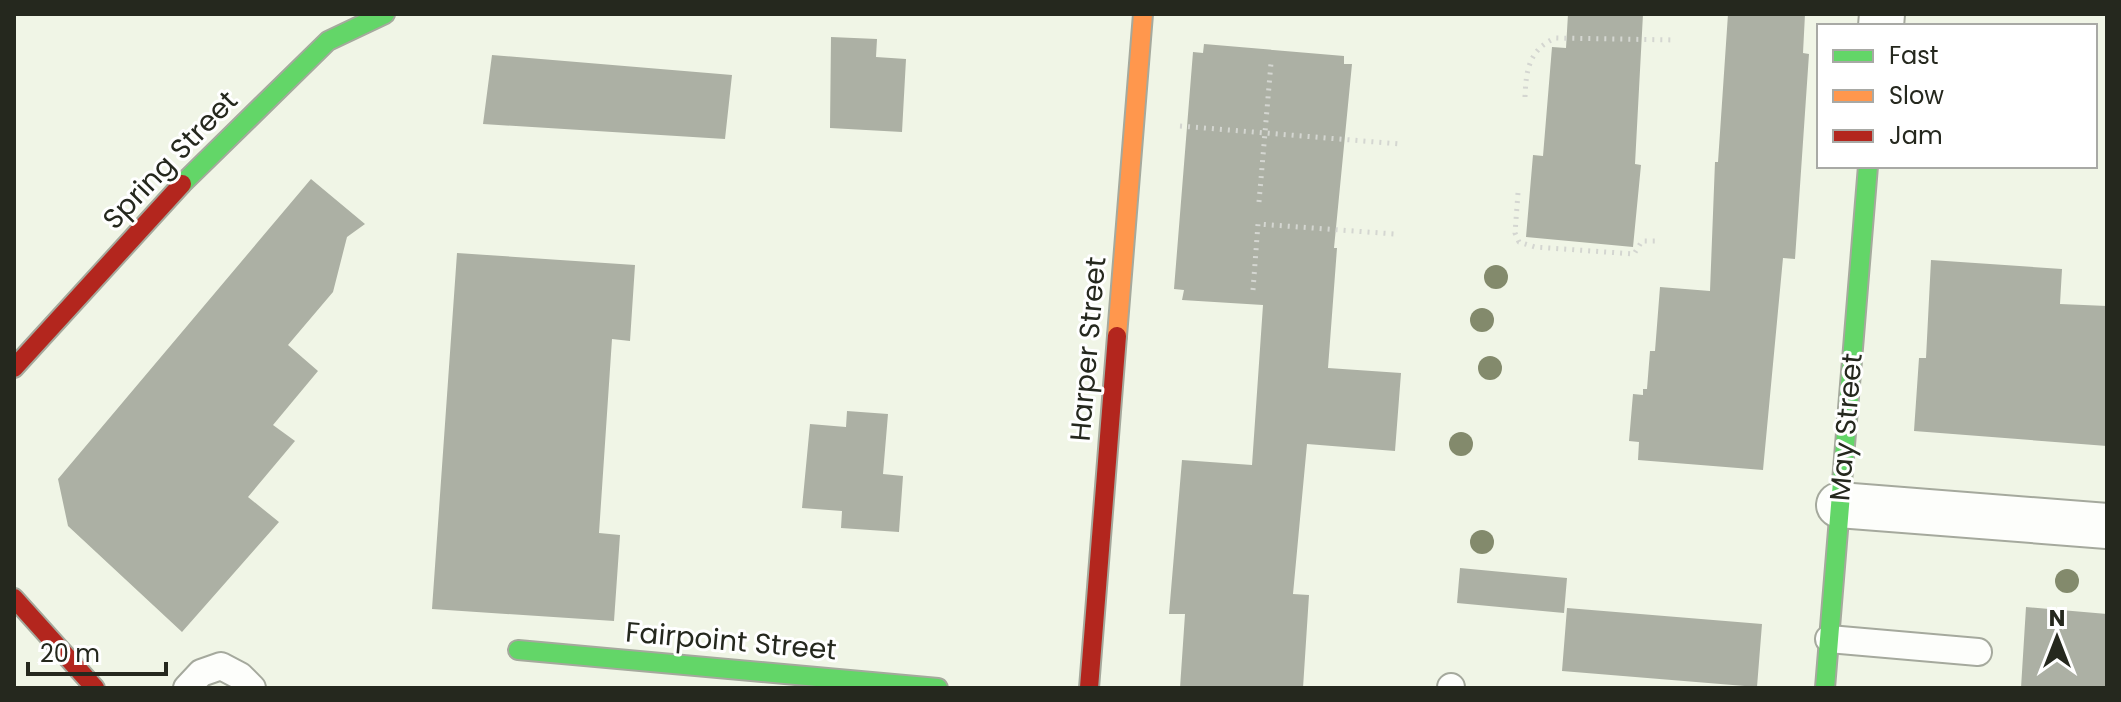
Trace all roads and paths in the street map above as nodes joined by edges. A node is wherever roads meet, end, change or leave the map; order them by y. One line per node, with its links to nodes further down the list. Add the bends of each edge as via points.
1 (385, 14): 15 (street, Spring Street, via 316,51 214,149)
2 (1143, 14): 26 (street, Harper Street)
3 (1676, 40): 5 (path, via 1555,38 1539,45 1526,68)
4 (1271, 63): 7 (path)
5 (1525, 97)
6 (1167, 125): 7 (path)
7 (1264, 133): 8 (path); 11 (path)
8 (1400, 144)
9 (1868, 168): 16 (street, May Street)
10 (1518, 193): 13 (path, via 1519,242 1634,254 1642,241)
11 (1259, 202)
12 (1395, 234): 14 (path, via 1258,224)
13 (1658, 241)
14 (1253, 290)
15 (14, 368)
16 (1839, 505): 17 (street); 19 (street, May Street)
17 (2107, 526)
18 (14, 598): 22 (street)
19 (1829, 639): 21 (lane); 27 (street, May Street)
20 (518, 650): 25 (street, Fairpoint Street)
21 (1978, 652)
22 (95, 688)
23 (187, 688): 24 (lane, via 201,673 221,666)
24 (252, 688)
25 (938, 688)
26 (1089, 688)
27 (1825, 688)

